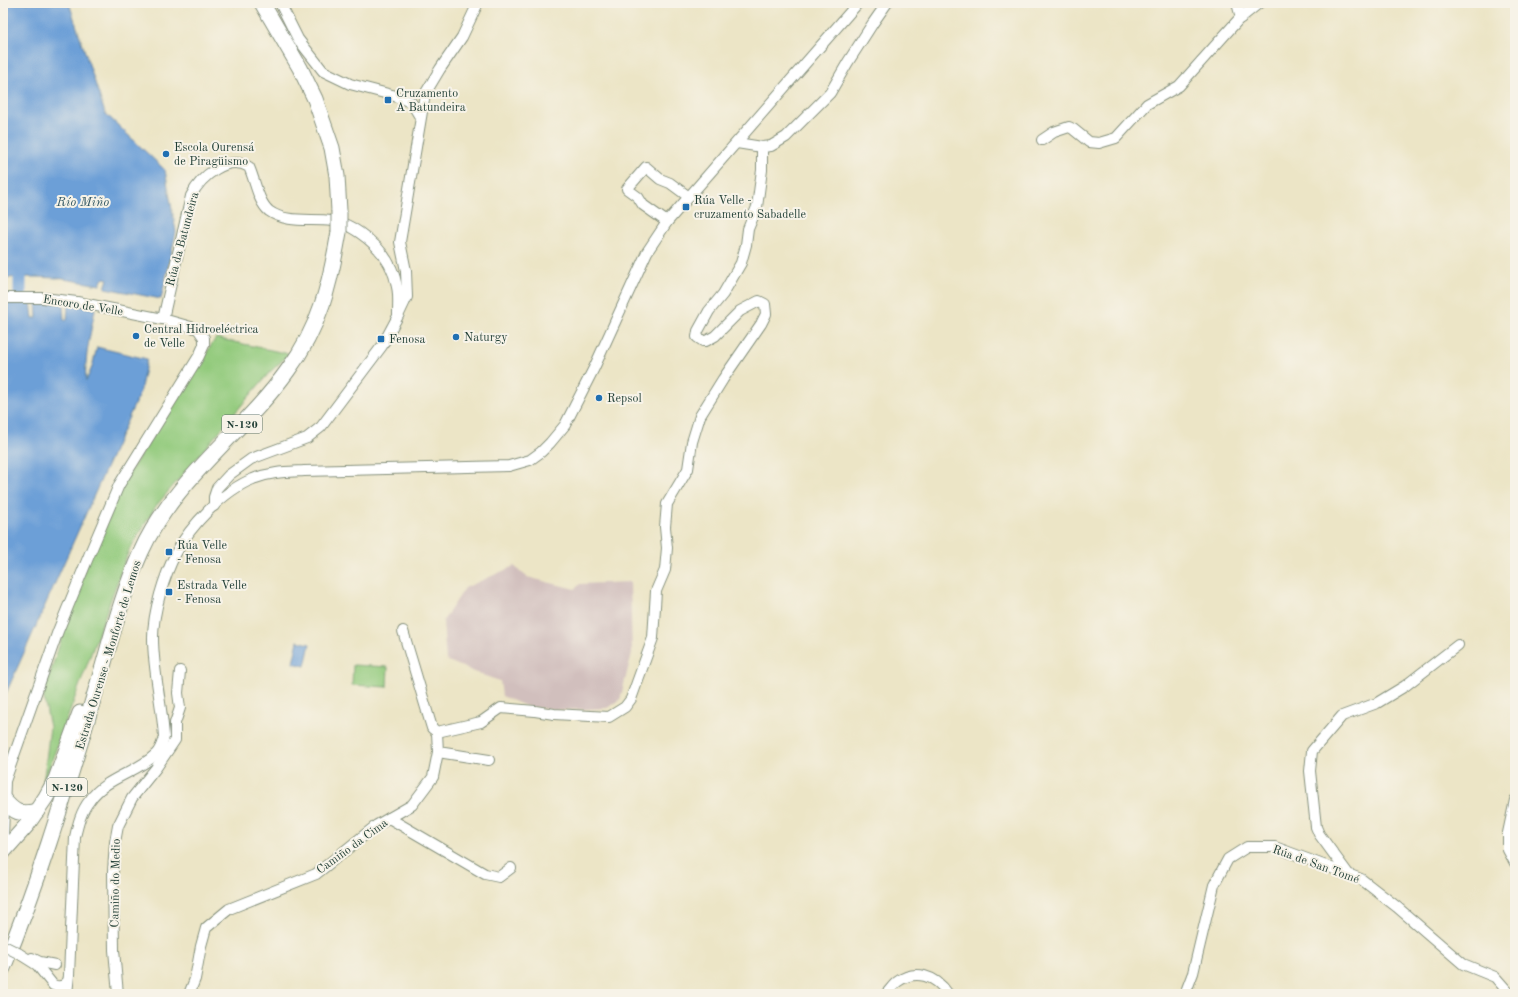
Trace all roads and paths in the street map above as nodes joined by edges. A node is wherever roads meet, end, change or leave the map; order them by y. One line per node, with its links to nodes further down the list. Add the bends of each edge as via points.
1 (257, 3): 10 (highway)
2 (262, 3): 10 (highway, Estrada Ourense - Monforte de Lemos / N-120)
3 (280, 3): 11 (street, via 298,39 323,71 350,84 411,102)
4 (478, 3): 11 (street, via 462,37 425,94)
5 (858, 3): 13 (street)
6 (887, 3): 14 (street, via 830,93 786,137 771,146)
7 (1237, 3): 9 (street)
8 (1259, 3): 9 (street)
9 (1241, 18): 12 (street, via 1179,86 1148,104 1116,138 1099,143 1089,142 1068,127)
10 (280, 33): 21 (highway, Estrada Ourense - Monforte de Lemos / N-120, bridge, via 315,99 337,176 339,232 325,299 316,322 289,369 265,400 174,497 158,521 141,551)
11 (420, 117): 18 (street, via 400,242 406,271 407,297)
12 (1042, 140)
13 (737, 143): 14 (street); 15 (street)
14 (762, 147): 25 (street, via 757,207 748,229 741,263 723,294 709,311 697,337 703,341 710,339 740,311 759,301 765,304 766,314 700,416 692,442 688,469 667,504 665,570 656,591 653,638 631,699 625,707 609,717 500,708 481,722)
15 (689, 197): 16 (street); 16 (street, via 646,167 627,189 638,197 643,205)
16 (667, 222): 20 (street, via 647,252 567,421 550,443 530,460 509,466 273,473 242,484)
17 (3, 298): 19 (street, Encoro de Velle, via 43,298 77,302)
18 (398, 316): 19 (street, Rúa da Batundeira, via 397,287 389,262 372,242 340,222 296,220 281,217 268,210 258,194 249,167 242,163 232,163 208,174 191,196); 20 (street, via 382,346 320,426 307,438 252,459 229,474 217,488)
19 (163, 319): 29 (street, Encoro de Velle, via 198,329 204,338 204,345 200,356 116,493 58,632 30,708 5,781)
20 (214, 506): 26 (street, via 189,533 176,552 156,613 153,647)
21 (122, 604): 31 (highway, via 56,779); 42 (highway, Estrada Ourense - Monforte de Lemos / N-120, via 56,824 22,923)
22 (403, 631): 25 (street, Camiño da Cima, via 432,728)
23 (1458, 645): 37 (street, via 1405,686 1377,703 1342,716 1312,751 1310,771 1316,827)
24 (180, 672): 26 (street, Camiño do Medio, via 180,708 174,724 175,740)
25 (437, 732): 27 (street, Camiño da Cima)
26 (164, 750): 38 (street, via 100,789 83,811 75,837); 46 (street, Camiño do Medio, via 132,798 118,826 113,872 114,950)
27 (438, 752): 28 (street); 32 (street, Camiño da Cima, via 433,777 412,806)
28 (489, 760)
29 (4, 799): 31 (highway, via 13,810 20,813); 33 (street)
30 (1515, 800): 35 (street, via 1508,833 1508,850)
31 (37, 810): 34 (highway)
32 (389, 818): 36 (street, via 485,874 499,877); 47 (street, Camiño da Cima, via 316,874 229,909 216,918 206,928 200,946 195,979)
33 (3, 837)
34 (3, 852)
35 (1515, 863)
36 (512, 868)
37 (1348, 875): 50 (street, Rúa de San Tomé, via 1275,847 1247,847 1228,859 1214,885 1193,973); 51 (street, Rúa de San Tomé, via 1361,880 1463,964 1495,977)
38 (70, 944): 41 (street, via 66,956); 43 (street)
39 (3, 946): 40 (street, bridge)
40 (18, 953): 41 (street, via 40,962); 44 (street, via 37,965)
41 (57, 964): 43 (street, via 66,967); 44 (street, via 49,968 47,975)
42 (3, 968)
43 (69, 977): 44 (street, via 66,984); 45 (street)
44 (52, 986)
45 (67, 994)
46 (118, 994)
47 (189, 994)
48 (886, 994): 49 (street, via 897,982 915,974 931,977)
49 (948, 994)
50 (1185, 994)
51 (1510, 994)

